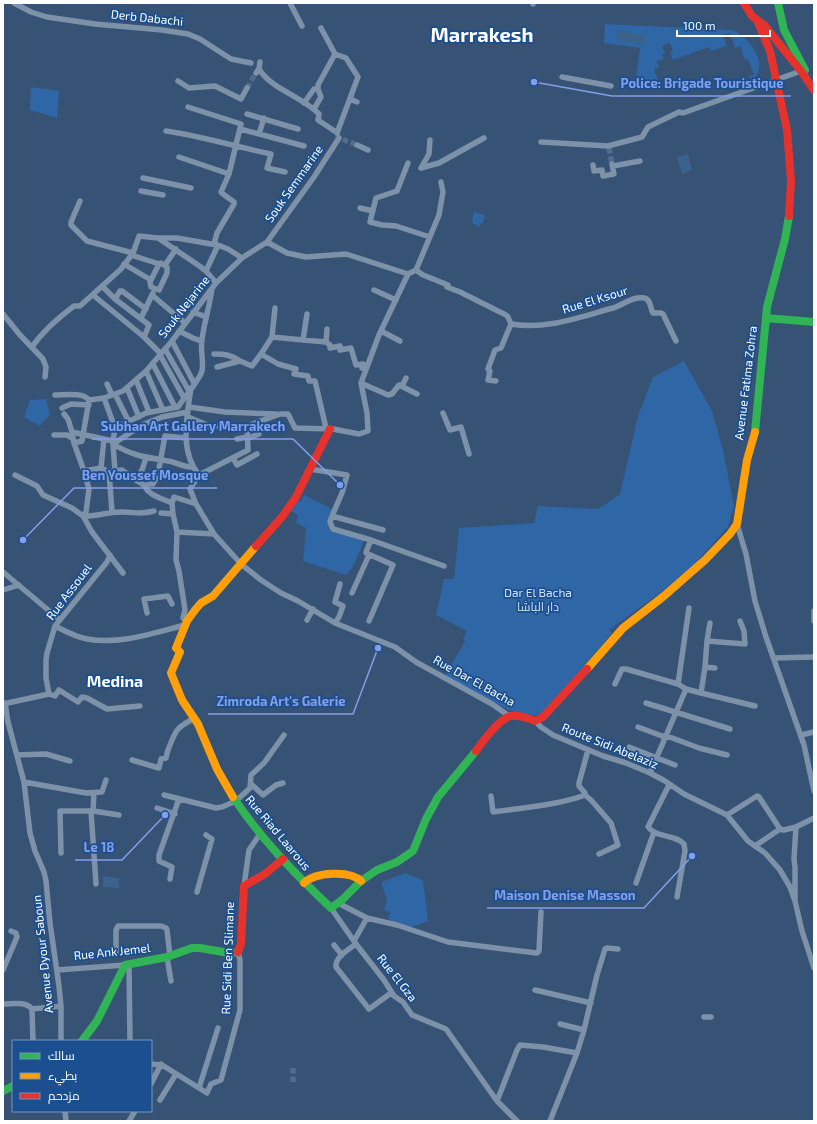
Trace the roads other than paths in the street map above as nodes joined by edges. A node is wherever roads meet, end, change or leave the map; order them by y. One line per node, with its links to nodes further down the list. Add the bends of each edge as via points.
1 (14, 3): 10 (street, Derb Dabachi, via 46,17 188,34 232,59)
2 (290, 3): 6 (street)
3 (744, 3): 5 (street)
4 (778, 3): 15 (street, via 782,27 792,49)
5 (756, 20): 11 (street, via 765,26); 13 (street, Avenue Fatima Zohra, via 768,46)
6 (302, 26)
7 (321, 28): 8 (street)
8 (335, 54): 18 (street, via 318,84); 20 (street, Souk Semmarine, via 346,58 358,77)
9 (260, 62): 22 (street, via 258,71 262,75)
10 (251, 63)
11 (801, 71): 13 (street); 19 (street)
12 (562, 77): 16 (street)
13 (776, 80): 34 (street, via 683,113 660,124 648,126 642,137 608,147); 80 (street, Avenue Fatima Zohra, via 787,124 791,190 789,216)
14 (178, 81): 17 (street, via 189,88 215,86 241,99)
15 (814, 81)
16 (612, 86)
17 (247, 88)
18 (318, 89): 22 (street, via 314,89); 24 (street, via 321,97)
19 (814, 90)
20 (350, 99): 21 (street); 31 (street, Souk Semmarine)
21 (357, 102)
22 (304, 103): 24 (street)
23 (188, 107): 27 (street, via 240,123)
24 (314, 109): 31 (street, via 319,114 318,120)
25 (247, 114): 26 (street)
26 (264, 118): 28 (street); 30 (street)
27 (240, 129): 30 (street); 37 (street)
28 (298, 129)
29 (166, 131): 37 (street, via 195,135)
30 (259, 134): 36 (street)
31 (337, 134): 55 (street, Souk Semmarine, via 314,177)
32 (484, 138): 33 (street, via 439,163 421,168 429,154)
33 (430, 140)
34 (541, 142)
35 (356, 145): 38 (street)
36 (304, 146)
37 (235, 147): 43 (street, via 271,154 267,168); 44 (street)
38 (368, 150)
39 (179, 157): 44 (street)
40 (640, 161): 42 (street, via 612,165 614,174 603,176 602,170 594,171)
41 (408, 163): 52 (street, via 397,191 376,198)
42 (593, 165)
43 (285, 172)
44 (229, 174): 56 (street, via 221,193 234,204 217,233)
45 (143, 178): 47 (street)
46 (441, 182): 53 (street, via 443,192 439,215)
47 (191, 188)
48 (141, 191): 49 (street)
49 (163, 195)
50 (80, 201): 58 (street, via 70,225 83,238)
51 (360, 208): 52 (street)
52 (373, 211): 53 (street, via 370,222 396,226)
53 (430, 237): 62 (street)
54 (158, 238): 56 (street, via 177,238); 57 (street); 58 (street, via 138,238)
55 (267, 242): 59 (street, Souk Nejarine); 64 (street, via 287,253 306,257 346,254)
56 (216, 245): 59 (street); 63 (street)
57 (176, 249): 61 (street); 63 (street)
58 (132, 254): 60 (street); 61 (street)
59 (242, 258): 67 (street, Souk Nejarine)
60 (124, 264): 65 (street); 66 (street)
61 (162, 265): 65 (street); 69 (street, via 167,266 168,273 162,287)
62 (416, 270): 64 (street); 83 (street, via 506,315)
63 (206, 271): 67 (street)
64 (408, 274): 72 (street)
65 (151, 280): 69 (street)
66 (102, 286): 70 (street); 71 (street)
67 (214, 286): 75 (street, Souk Nejarine); 78 (street)
68 (374, 290): 72 (street)
69 (153, 292): 74 (street); 82 (street)
70 (93, 295): 87 (street); 95 (street, via 80,306 74,306 63,314 39,336)
71 (114, 299): 74 (street, via 122,291); 79 (street)
72 (396, 300): 86 (street)
73 (275, 308): 88 (street)
74 (146, 310): 79 (street)
75 (193, 312): 78 (street); 82 (street, Souk Nejarine)
76 (3, 314): 95 (street)
77 (307, 314): 90 (street)
78 (206, 317): 89 (street)
79 (141, 318): 87 (street, via 149,325)
80 (766, 318): 81 (street); 169 (street, Avenue Fatima Zohra, via 756,427 746,460)
81 (814, 322)
82 (185, 323): 85 (street, Souk Nejarine)
83 (511, 324): 93 (street, Rue El Ksour, via 524,326 577,319 633,299 645,298 650,302 653,313 663,314); 111 (street, via 501,348 495,350 488,369 488,380)
84 (327, 329): 94 (street)
85 (179, 331): 89 (street); 91 (street, Souk Nejarine)
86 (381, 331): 92 (street); 103 (street)
87 (144, 337): 96 (street)
88 (272, 337): 90 (street); 98 (street)
89 (201, 340): 115 (street, via 202,371)
90 (303, 340): 94 (street)
91 (172, 341): 96 (street, Souk Nejarine); 102 (street)
92 (400, 341)
93 (676, 341)
94 (326, 342): 103 (street, via 330,348 351,348 356,365 363,364 362,368)
95 (32, 347): 107 (street, via 43,359)
96 (162, 353): 100 (street, Souk Nejarine); 105 (street); 106 (street)
97 (214, 354): 99 (street, via 231,355)
98 (261, 354): 99 (street, via 252,366); 135 (street, via 278,364 296,369 294,374 308,376 309,381 315,380)
99 (240, 362): 101 (street)
100 (153, 364): 104 (street, Souk Nejarine); 110 (street)
101 (217, 367)
102 (186, 368): 105 (street); 115 (street)
103 (366, 370): 112 (street)
104 (146, 371): 109 (street, Souk Nejarine); 124 (street)
105 (178, 372): 106 (street); 115 (street)
106 (171, 376): 110 (street); 121 (street)
107 (45, 377)
108 (406, 378): 114 (street)
109 (136, 380): 116 (street, Souk Nejarine); 125 (street)
110 (162, 381): 123 (street)
111 (496, 381)
112 (361, 383): 114 (street, via 389,395 398,386); 135 (street, via 368,431 359,434)
113 (107, 384): 117 (street)
114 (402, 386): 118 (street)
115 (192, 387): 121 (street); 126 (street)
116 (125, 390): 117 (street); 129 (street)
117 (114, 394): 120 (street); 130 (street)
118 (417, 394)
119 (55, 395): 122 (street, via 87,396)
120 (104, 398): 122 (street); 133 (street)
121 (184, 398): 123 (street)
122 (89, 402): 136 (street, via 71,404 63,411); 139 (street)
123 (176, 407): 124 (street)
124 (164, 410): 125 (street)
125 (149, 412): 129 (street)
126 (188, 412): 128 (street); 131 (street); 134 (street); 137 (street, via 162,417)
127 (443, 413): 148 (street, via 450,430 461,427)
128 (280, 414): 132 (street); 135 (street, via 288,414 295,428)
129 (139, 417): 130 (street)
130 (127, 423): 133 (street); 137 (street)
131 (212, 426): 132 (street); 134 (street)
132 (247, 426): 142 (street)
133 (115, 428): 146 (street)
134 (187, 429): 141 (street)
135 (328, 429): 154 (street, Rue Riad Laarous)
136 (72, 432): 139 (street); 145 (street)
137 (130, 433): 146 (street)
138 (259, 434): 142 (street)
139 (84, 435): 143 (street); 145 (street, via 82,440)
140 (54, 436): 145 (street, via 67,435)
141 (186, 438): 151 (street, via 165,436); 152 (street)
142 (247, 438): 144 (street); 150 (street, via 248,450)
143 (104, 439): 146 (street); 153 (street)
144 (238, 439)
145 (73, 441): 155 (street)
146 (113, 442): 149 (street, via 126,452); 156 (street)
147 (257, 454): 150 (street, via 237,465)
148 (469, 454)
149 (146, 458): 151 (street); 159 (street)
150 (233, 458): 158 (street)
151 (160, 460): 152 (street); 160 (street, via 158,474 152,484)
152 (192, 467): 158 (street)
153 (101, 468): 155 (street); 156 (street)
154 (310, 469): 168 (street, via 347,475); 176 (street, Rue Riad Laarous, via 282,518)
155 (84, 471): 167 (street, via 89,489 86,512)
156 (112, 471): 159 (street, via 122,470); 164 (street)
157 (15, 475): 167 (street, via 37,486 43,495)
158 (199, 475): 162 (street, Rue Dar El Bacha, via 190,489)
159 (137, 481): 160 (street)
160 (145, 486): 161 (street, via 146,490)
161 (172, 503): 162 (street, via 174,497); 166 (street)
162 (196, 504): 172 (street, Rue Dar El Bacha)
163 (154, 511): 164 (street, via 144,514)
164 (112, 512): 167 (street)
165 (161, 513): 166 (street)
166 (173, 514): 171 (street)
167 (83, 516): 174 (street)
168 (332, 516): 170 (street); 173 (street, via 330,522 333,529)
169 (737, 524): 200 (street, Avenue Fatima Zohra, via 755,601); 215 (street, via 705,560 623,628 549,712)
170 (383, 530)
171 (177, 532): 172 (street); 194 (street, via 176,560 186,610 183,618)
172 (214, 534): 176 (street, Rue Dar El Bacha)
173 (371, 540): 175 (street, via 366,552); 177 (street)
174 (110, 555): 179 (street); 189 (street, Rue Assouel)
175 (369, 555): 183 (street); 191 (street, via 393,565)
176 (241, 564): 186 (street, Rue Dar El Bacha, via 281,593); 194 (street, Rue Riad Laarous, via 214,596 202,603)
177 (444, 566)
178 (3, 572): 181 (street)
179 (123, 573)
180 (340, 584): 195 (street, via 335,602 343,606)
181 (18, 585): 182 (street); 189 (street)
182 (3, 590)
183 (352, 593)
184 (172, 604): 188 (street, via 168,596 144,598)
185 (689, 608): 204 (street)
186 (313, 609): 190 (street); 195 (street, Rue Dar El Bacha)
187 (814, 611): 193 (street)
188 (146, 613)
189 (60, 620): 197 (street, Rue Assouel)
190 (308, 620)
191 (369, 621)
192 (740, 621): 198 (street, via 745,644)
193 (814, 621)
194 (186, 623): 197 (street, via 124,640 104,641 86,639); 214 (street, Rue Riad Laarous, via 176,648 180,652 171,672)
195 (335, 623): 213 (street, Rue Dar El Bacha, via 395,647)
196 (710, 623): 198 (street)
197 (55, 626): 207 (street, Rue Assouel, via 46,660)
198 (707, 641): 201 (street)
199 (814, 657): 200 (street)
200 (774, 658): 220 (street, Avenue Fatima Zohra)
201 (705, 667): 202 (street); 206 (street)
202 (716, 668)
203 (616, 684): 204 (street, via 622,669 626,668)
204 (678, 684): 205 (street)
205 (686, 689): 206 (street); 212 (street)
206 (701, 693): 211 (street)
207 (49, 694): 208 (street); 210 (street, via 55,696 59,690 78,702 82,697 87,698 107,709)
208 (4, 703): 224 (street, Avenue Dyour Saboun)
209 (646, 703): 212 (street)
210 (140, 706)
211 (755, 706)
212 (677, 712): 217 (street); 221 (street)
213 (509, 716): 215 (street, Rue Dar El Bacha, via 522,716); 260 (street, via 495,727 444,787 426,819 413,850 398,862 377,870)
214 (193, 719): 227 (street, via 175,731 166,758 161,758 159,768); 243 (street, Rue Riad Laarous, via 198,724 219,774)
215 (535, 721): 223 (street, Route Sidi Abelaziz, via 553,735)
216 (638, 727): 221 (street)
217 (730, 729)
218 (814, 732): 220 (street)
219 (284, 735): 235 (street, via 264,763 251,775)
220 (801, 735): 230 (street, Avenue Fatima Zohra)
221 (667, 736): 225 (street); 226 (street)
222 (629, 747): 226 (street)
223 (588, 750): 231 (street, Route Sidi Abelaziz); 239 (street, via 579,783)
224 (17, 755): 228 (street, via 46,754); 233 (street, Avenue Dyour Saboun)
225 (727, 755)
226 (656, 758): 229 (street); 231 (street)
227 (132, 760)
228 (70, 761)
229 (675, 765)
230 (812, 765): 237 (street, Avenue Fatima Zohra)
231 (650, 773): 236 (street, Route Sidi Abelaziz)
232 (106, 780): 238 (street, via 102,792)
233 (24, 782): 238 (street); 282 (street, Avenue Dyour Saboun, via 30,833 46,881)
234 (283, 783): 235 (street, via 276,785 264,795)
235 (251, 784): 243 (street)
236 (669, 785): 248 (street, Route Sidi Abelaziz); 252 (street, via 649,823 648,828)
237 (814, 791)
238 (94, 793): 245 (street)
239 (585, 794): 241 (street, via 577,798 493,812); 257 (street, via 611,823 618,845)
240 (164, 795): 242 (street)
241 (491, 796)
242 (180, 799): 243 (street, via 216,808); 246 (street)
243 (236, 801): 253 (street, Rue Riad Laarous)
244 (156, 808): 246 (street)
245 (92, 811): 247 (street); 256 (street, via 60,811); 263 (street)
246 (175, 814): 259 (street, via 158,857 159,861 172,867)
247 (119, 815)
248 (727, 815): 251 (street, via 755,796); 255 (street, Route Sidi Abelaziz)
249 (814, 818): 250 (street)
250 (796, 827): 251 (street); 267 (street)
251 (780, 829): 255 (street)
252 (654, 832): 262 (street); 266 (street, via 684,844)
253 (260, 834): 258 (street, Rue Riad Laarous); 264 (street, Rue Sidi Ben Slimane, via 249,850)
254 (206, 835): 265 (street, via 212,839)
255 (755, 846): 267 (street, Route Sidi Abelaziz, via 780,870)
256 (60, 853)
257 (599, 854)
258 (283, 859): 261 (street, Rue Riad Laarous); 264 (street, Rue Sidi Ben Slimane, via 264,876)
259 (170, 879)
260 (361, 882): 261 (street, Rue Riad Laarous, via 357,877 339,874 311,877); 268 (street)
261 (304, 883): 268 (street, Rue Riad Laarous)
262 (636, 883)
263 (96, 884)
264 (244, 886): 276 (street, Rue Sidi Ben Slimane, via 242,944)
265 (197, 892)
266 (677, 897)
267 (795, 901): 280 (street)
268 (334, 905): 270 (street); 272 (street, Rue El Gza)
269 (541, 912): 270 (street, via 537,953 454,943)
270 (367, 918): 272 (street)
271 (11, 931): 281 (street, via 16,933 17,937)
272 (355, 943): 277 (street); 285 (street, Rue El Gza)
273 (334, 945): 277 (street)
274 (618, 950): 286 (street, via 606,948)
275 (116, 952): 278 (street, via 118,926 161,926 167,930)
276 (238, 952): 278 (street, Rue Ank Jemel, via 192,948); 305 (street, Rue Sidi Ben Slimane, via 239,1017 222,1078 211,1084 207,1093)
277 (342, 955): 285 (street, via 336,962 336,967 369,1009)
278 (168, 957): 279 (street, Rue Ank Jemel); 283 (street)
279 (127, 965): 282 (street, Rue Ank Jemel); 297 (street, via 97,1021); 298 (street)
280 (814, 968)
281 (3, 970)
282 (57, 970): 288 (street, Avenue Dyour Saboun)
283 (171, 981)
284 (535, 990): 286 (street)
285 (391, 993): 308 (street, Rue El Gza, via 404,1002 412,1015 446,1029)
286 (591, 1003): 294 (street)
287 (3, 1004): 289 (street, via 25,1004)
288 (61, 1006): 289 (street); 296 (street, Avenue Dyour Saboun)
289 (31, 1008): 295 (street)
290 (711, 1016): 291 (street)
291 (704, 1017)
292 (560, 1024): 294 (street)
293 (218, 1028): 305 (street)
294 (584, 1030): 299 (street)
295 (33, 1040)
296 (61, 1040)
297 (83, 1040)
298 (130, 1040)
299 (577, 1053): 308 (street, via 520,1045); 312 (street)
300 (152, 1064): 301 (street)
301 (161, 1064): 302 (street); 303 (street)
302 (176, 1074): 305 (street); 307 (street)
303 (152, 1082)
304 (12, 1086): 306 (street)
305 (199, 1088)
306 (3, 1091)
307 (160, 1100)
308 (497, 1101): 311 (street, Rue El Gza)
309 (134, 1112): 310 (street)
310 (129, 1121)
311 (515, 1121)
312 (550, 1121)

